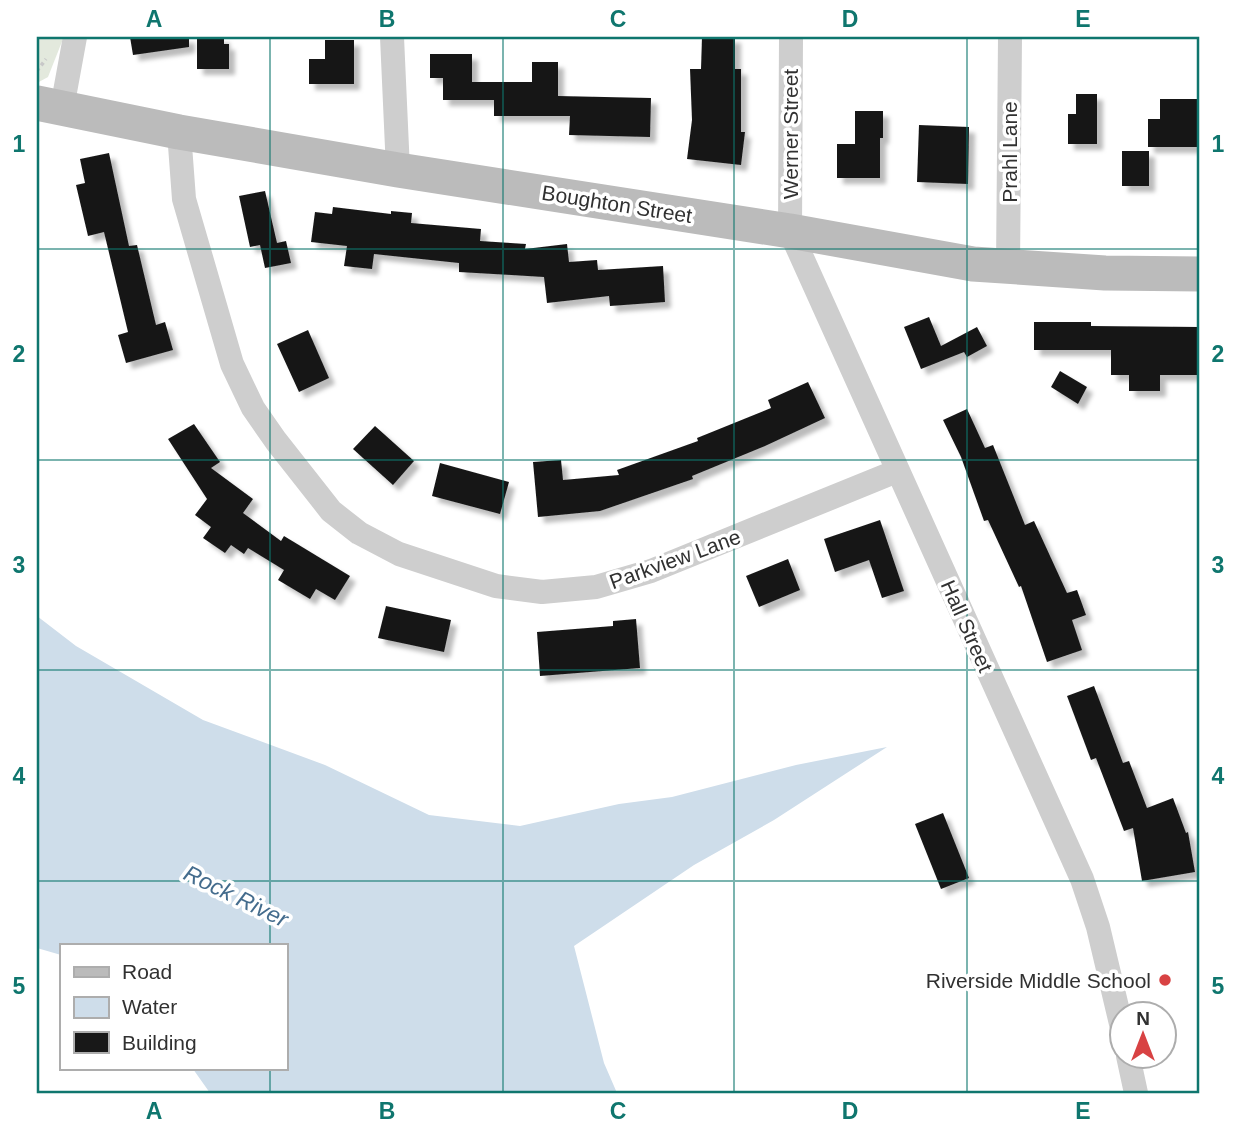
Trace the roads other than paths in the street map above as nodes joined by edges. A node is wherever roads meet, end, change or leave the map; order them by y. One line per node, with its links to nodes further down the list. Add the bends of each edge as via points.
1 (75, 37): 5 (street)
2 (392, 37): 7 (street)
3 (791, 37): 8 (street, Werner Street)
4 (1010, 37): 9 (street, Prahl Lane)
5 (50, 106): 6 (street, Boughton Street)
6 (179, 132): 7 (street, Boughton Street); 11 (street, Parkview Lane, via 184,199 242,387 276,442 331,511 359,533 399,554 496,586 542,592 596,587 651,571)
7 (398, 170): 8 (street, Boughton Street)
8 (790, 231): 9 (street, Boughton Street); 11 (street, Hall Street)
9 (1008, 268): 10 (street, Boughton Street)
10 (1200, 274)
11 (897, 471): 12 (street, Hall Street, via 1082,880)
12 (1115, 1000)
13 (1131, 1070): 14 (street)
14 (1136, 1093)

